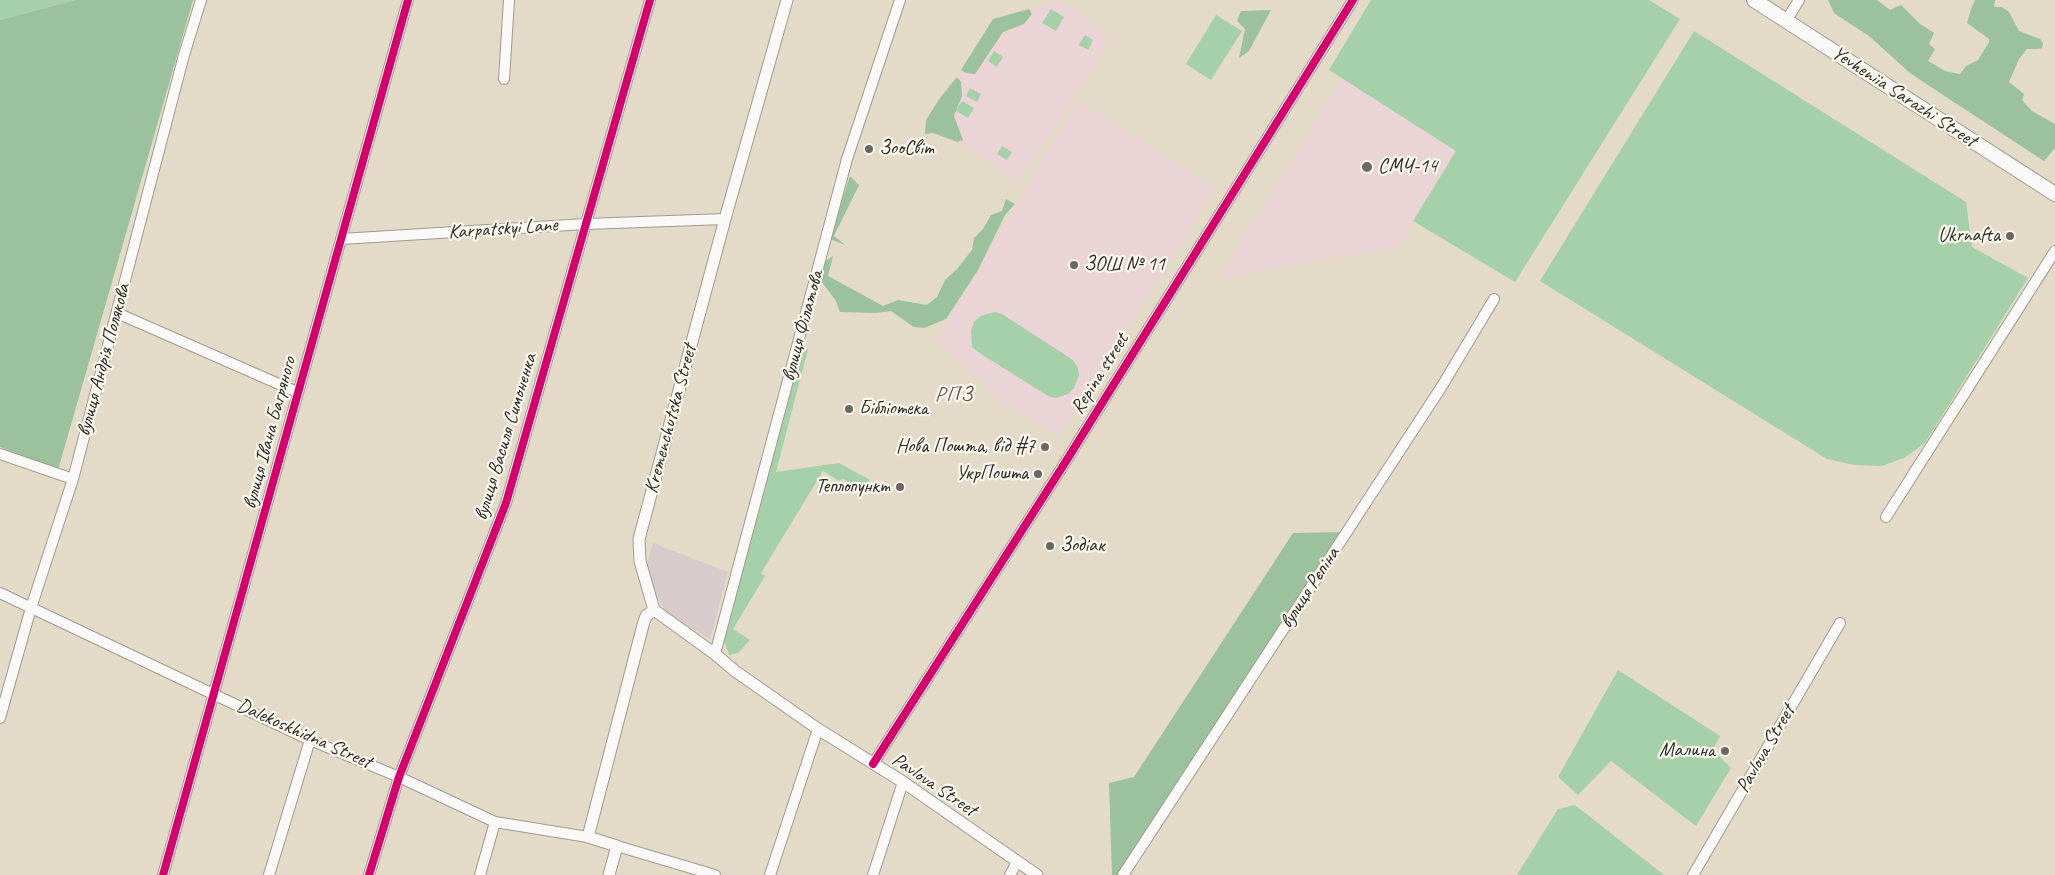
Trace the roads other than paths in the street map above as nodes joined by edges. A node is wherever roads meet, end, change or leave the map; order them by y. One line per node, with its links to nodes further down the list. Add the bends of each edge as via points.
1 (201, 0): 18 (street, вулиця Андрія Полякова)
2 (408, 0): 15 (street, вулиця Івана Багряного)
3 (509, 0): 11 (street)
4 (650, 0): 14 (street, вулиця Василя Симоненка)
5 (787, 0): 13 (street, Kremenchutska Street)
6 (900, 0): 27 (street, вулиця Філатова, via 847,159)
7 (1353, 0): 32 (street, Repina street)
8 (1754, 0): 10 (main road, Yevheniia Sarazhi Street)
9 (1799, 0): 10 (street)
10 (1786, 21): 12 (main road, Yevheniia Sarazhi Street)
11 (504, 79)
12 (2055, 194)
13 (725, 219): 14 (street, Karpatskyi Lane); 25 (street, Kremenchutska Street, via 639,539 640,561)
14 (586, 224): 15 (street, Karpatskyi Lane); 33 (street, вулиця Василя Симоненка, via 506,503)
15 (342, 239): 19 (street, вулиця Івана Багряного)
16 (2055, 251): 22 (street)
17 (1494, 299): 49 (street, вулиця Рєпіна, via 1442,386)
18 (117, 313): 19 (street); 21 (street, вулиця Андрія Полякова)
19 (298, 392): 28 (street, вулиця Івана Багряного)
20 (0, 454): 21 (street)
21 (73, 479): 24 (street, вулиця Андрія Полякова)
22 (1886, 517)
23 (0, 593): 24 (street, Dalekoskhidna Street)
24 (31, 608): 28 (street, Dalekoskhidna Street); 29 (street, вулиця Андрія Полякова)
25 (654, 610): 27 (street, Pavlova Street); 36 (street, via 646,616 643,625)
26 (1840, 623): 50 (street, Pavlova Street)
27 (715, 654): 30 (street, Pavlova Street)
28 (214, 693): 31 (street, Dalekoskhidna Street); 39 (street, вулиця Івана Багряного)
29 (0, 718)
30 (818, 729): 32 (street, Pavlova Street); 45 (street)
31 (310, 740): 33 (street, Dalekoskhidna Street); 40 (street)
32 (873, 764): 34 (street, Pavlova Street)
33 (399, 777): 35 (street, Dalekoskhidna Street); 41 (street, вулиця Василя Симоненка)
34 (903, 782): 38 (street, Pavlova Street); 46 (street)
35 (495, 822): 36 (street, Dalekoskhidna Street); 42 (street)
36 (588, 837): 37 (street, Dalekoskhidna Street)
37 (617, 846): 43 (street); 44 (street)
38 (1017, 862): 47 (street); 48 (street, Pavlova Street)
39 (163, 875)
40 (269, 875)
41 (369, 875)
42 (480, 875)
43 (609, 875)
44 (715, 875)
45 (770, 875)
46 (873, 875)
47 (1010, 875)
48 (1037, 875)
49 (1123, 875)
50 (1693, 875)

